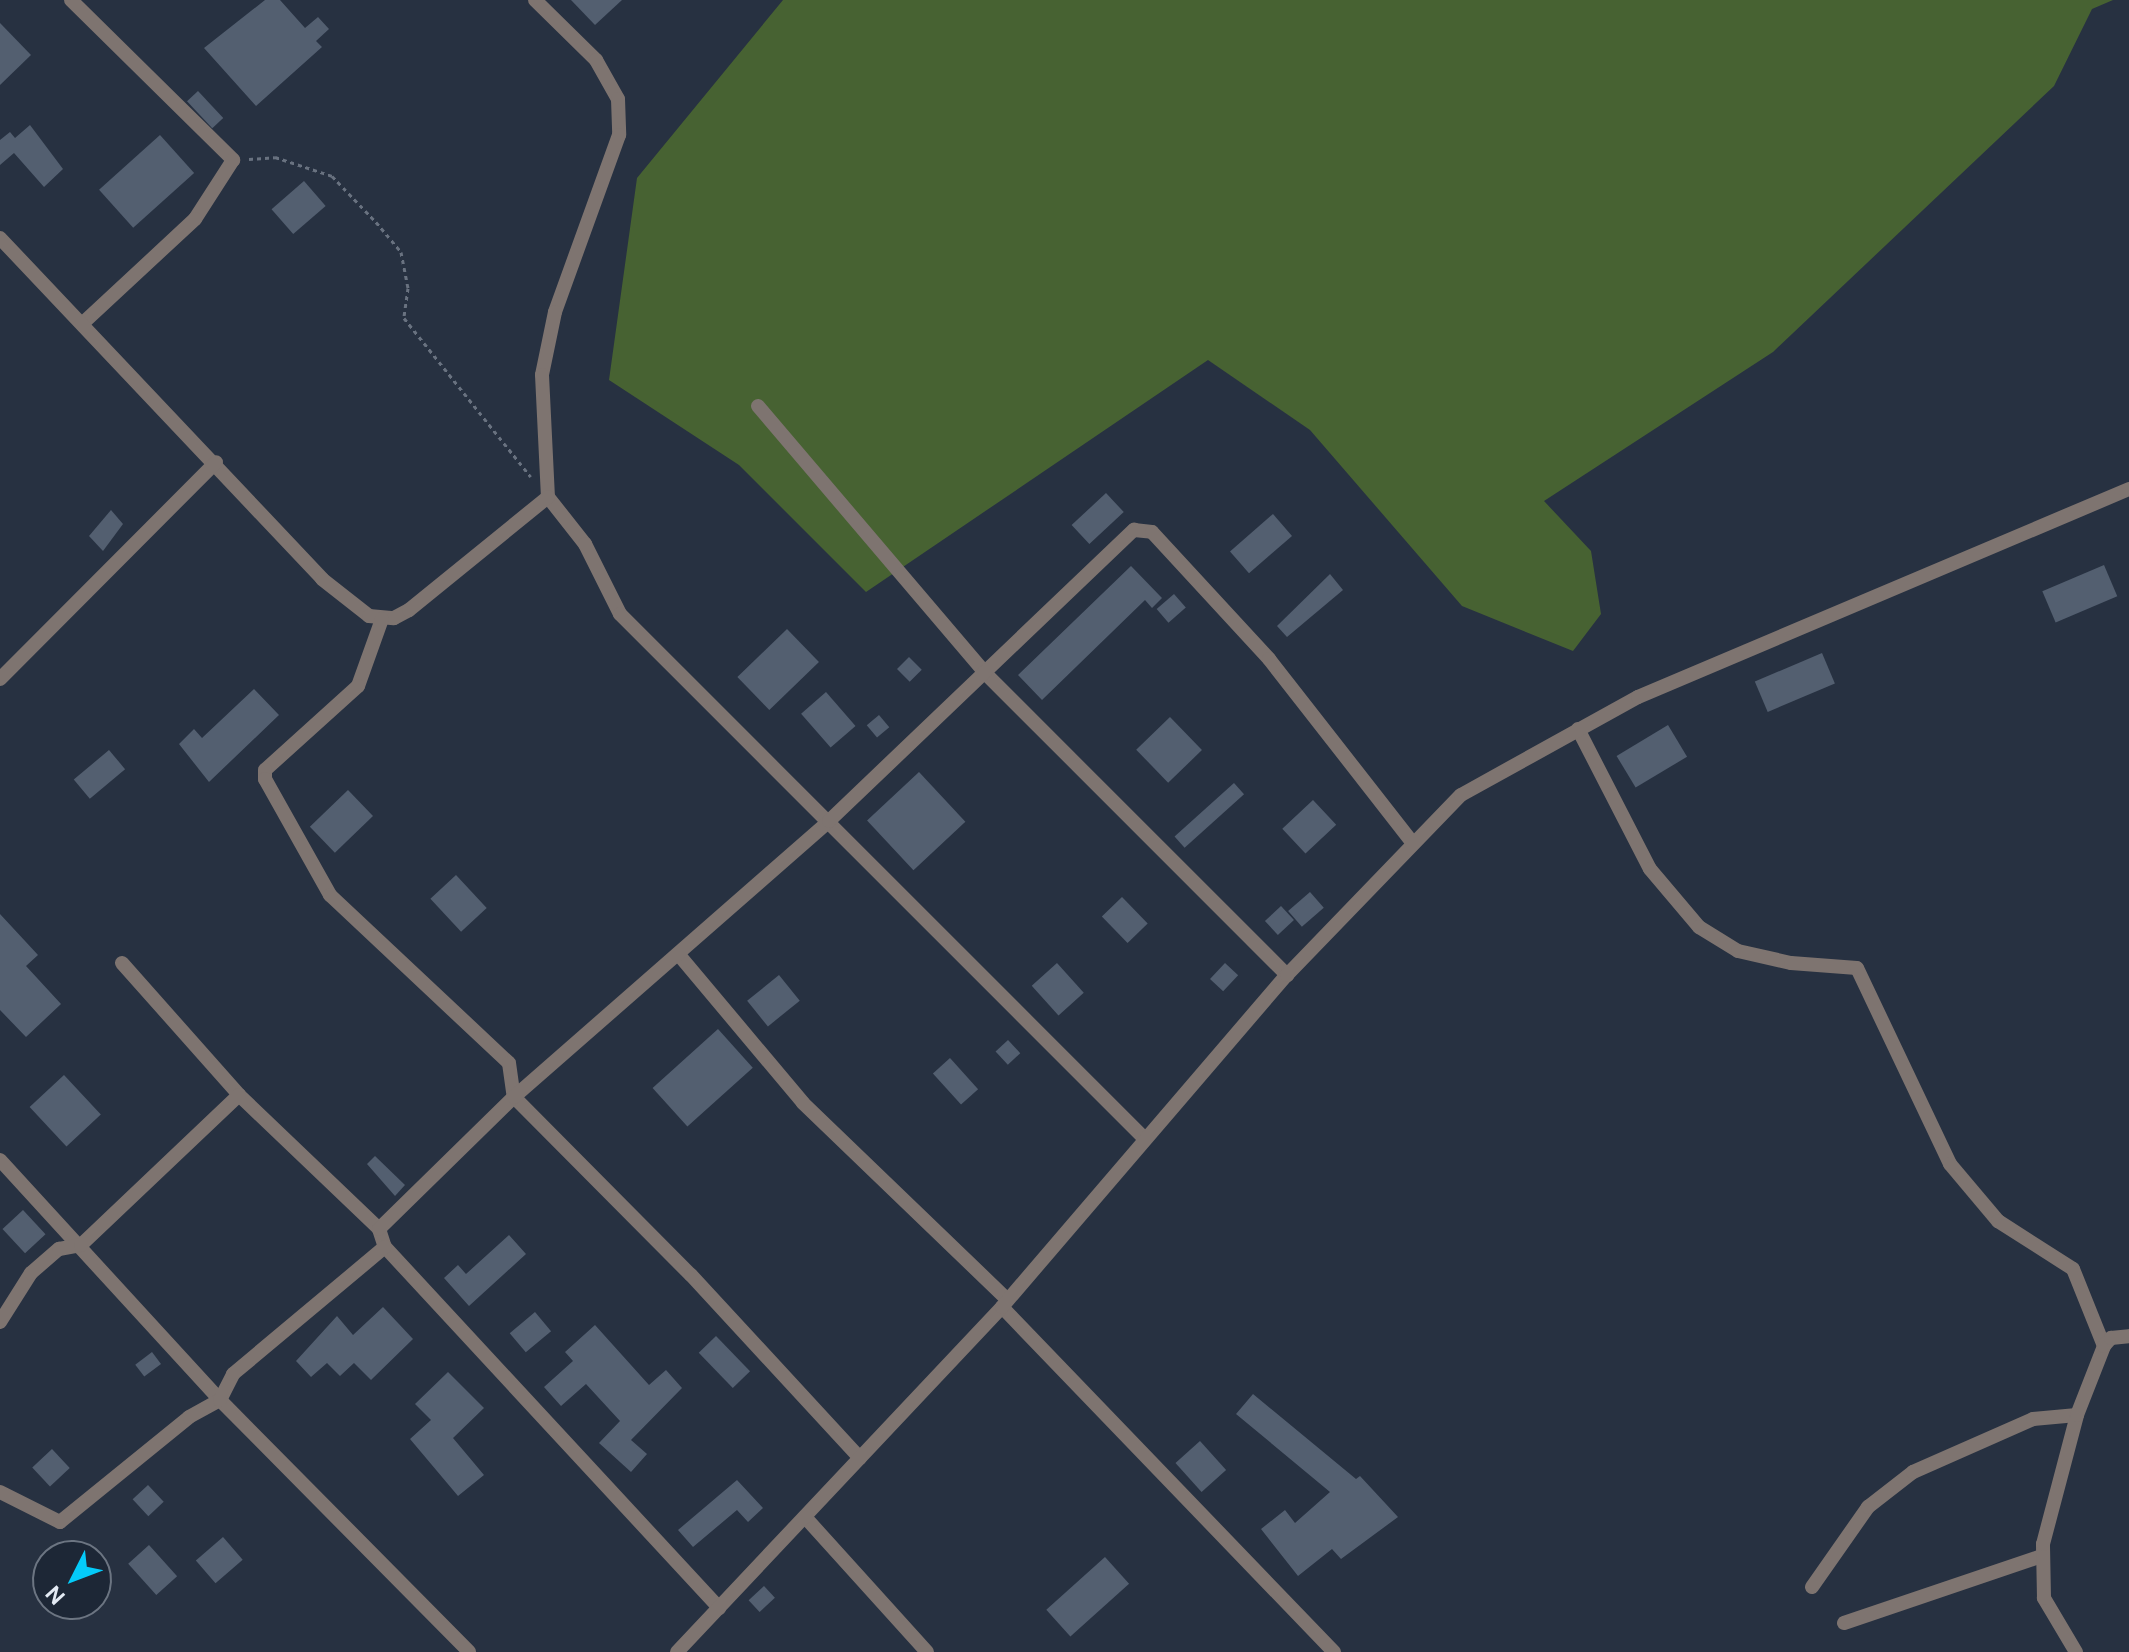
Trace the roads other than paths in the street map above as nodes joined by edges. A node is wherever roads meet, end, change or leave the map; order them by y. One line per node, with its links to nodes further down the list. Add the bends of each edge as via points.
1 (71, 0): 4 (street, via 233,160 195,219)
2 (535, 0): 8 (street, via 596,60 618,99 619,135 555,312 542,375)
3 (0, 238): 4 (street)
4 (83, 323): 6 (street)
5 (758, 406): 10 (street)
6 (216, 462): 9 (street, via 322,579 369,616); 11 (street)
7 (2129, 489): 12 (street, via 1638,697)
8 (548, 497): 9 (street, via 409,610); 13 (street, via 585,544 620,614)
9 (382, 619): 19 (street, via 358,686 273,761 265,779 330,895 509,1063)
10 (984, 672): 13 (street); 14 (street, via 1134,530 1152,532 1269,659); 17 (street)
11 (0, 679)
12 (1578, 729): 14 (street, via 1461,795); 28 (street, via 1650,869 1699,927 1738,951 1791,963 1857,968 1950,1164 1998,1221 2073,1269)
13 (829, 821): 15 (street); 20 (street)
14 (1412, 842): 17 (street)
15 (679, 955): 19 (street); 25 (street, via 803,1103)
16 (122, 963): 18 (street)
17 (1287, 975): 20 (street)
18 (239, 1095): 22 (street); 23 (street)
19 (514, 1097): 22 (street); 31 (street, via 691,1275)
20 (1144, 1138): 25 (street)
21 (0, 1160): 23 (street)
22 (379, 1229): 24 (street)
23 (81, 1245): 26 (street, via 59,1249 31,1273); 29 (street)
24 (385, 1247): 29 (street, via 233,1374); 36 (street)
25 (1005, 1303): 31 (street); 41 (street)
26 (0, 1322)
27 (2129, 1336): 28 (street, via 2111,1338)
28 (2104, 1346): 30 (street)
29 (220, 1400): 32 (street, via 189,1417 60,1522); 38 (street)
30 (2077, 1415): 34 (street); 35 (street, via 2033,1419 1913,1472 1868,1507)
31 (860, 1458): 33 (street)
32 (0, 1492)
33 (805, 1517): 36 (street); 40 (street)
34 (2042, 1556): 37 (street); 42 (street, via 2044,1598)
35 (1812, 1587)
36 (719, 1608): 39 (street)
37 (1844, 1623)
38 (468, 1652)
39 (677, 1652)
40 (927, 1652)
41 (1334, 1652)
42 (2076, 1652)

